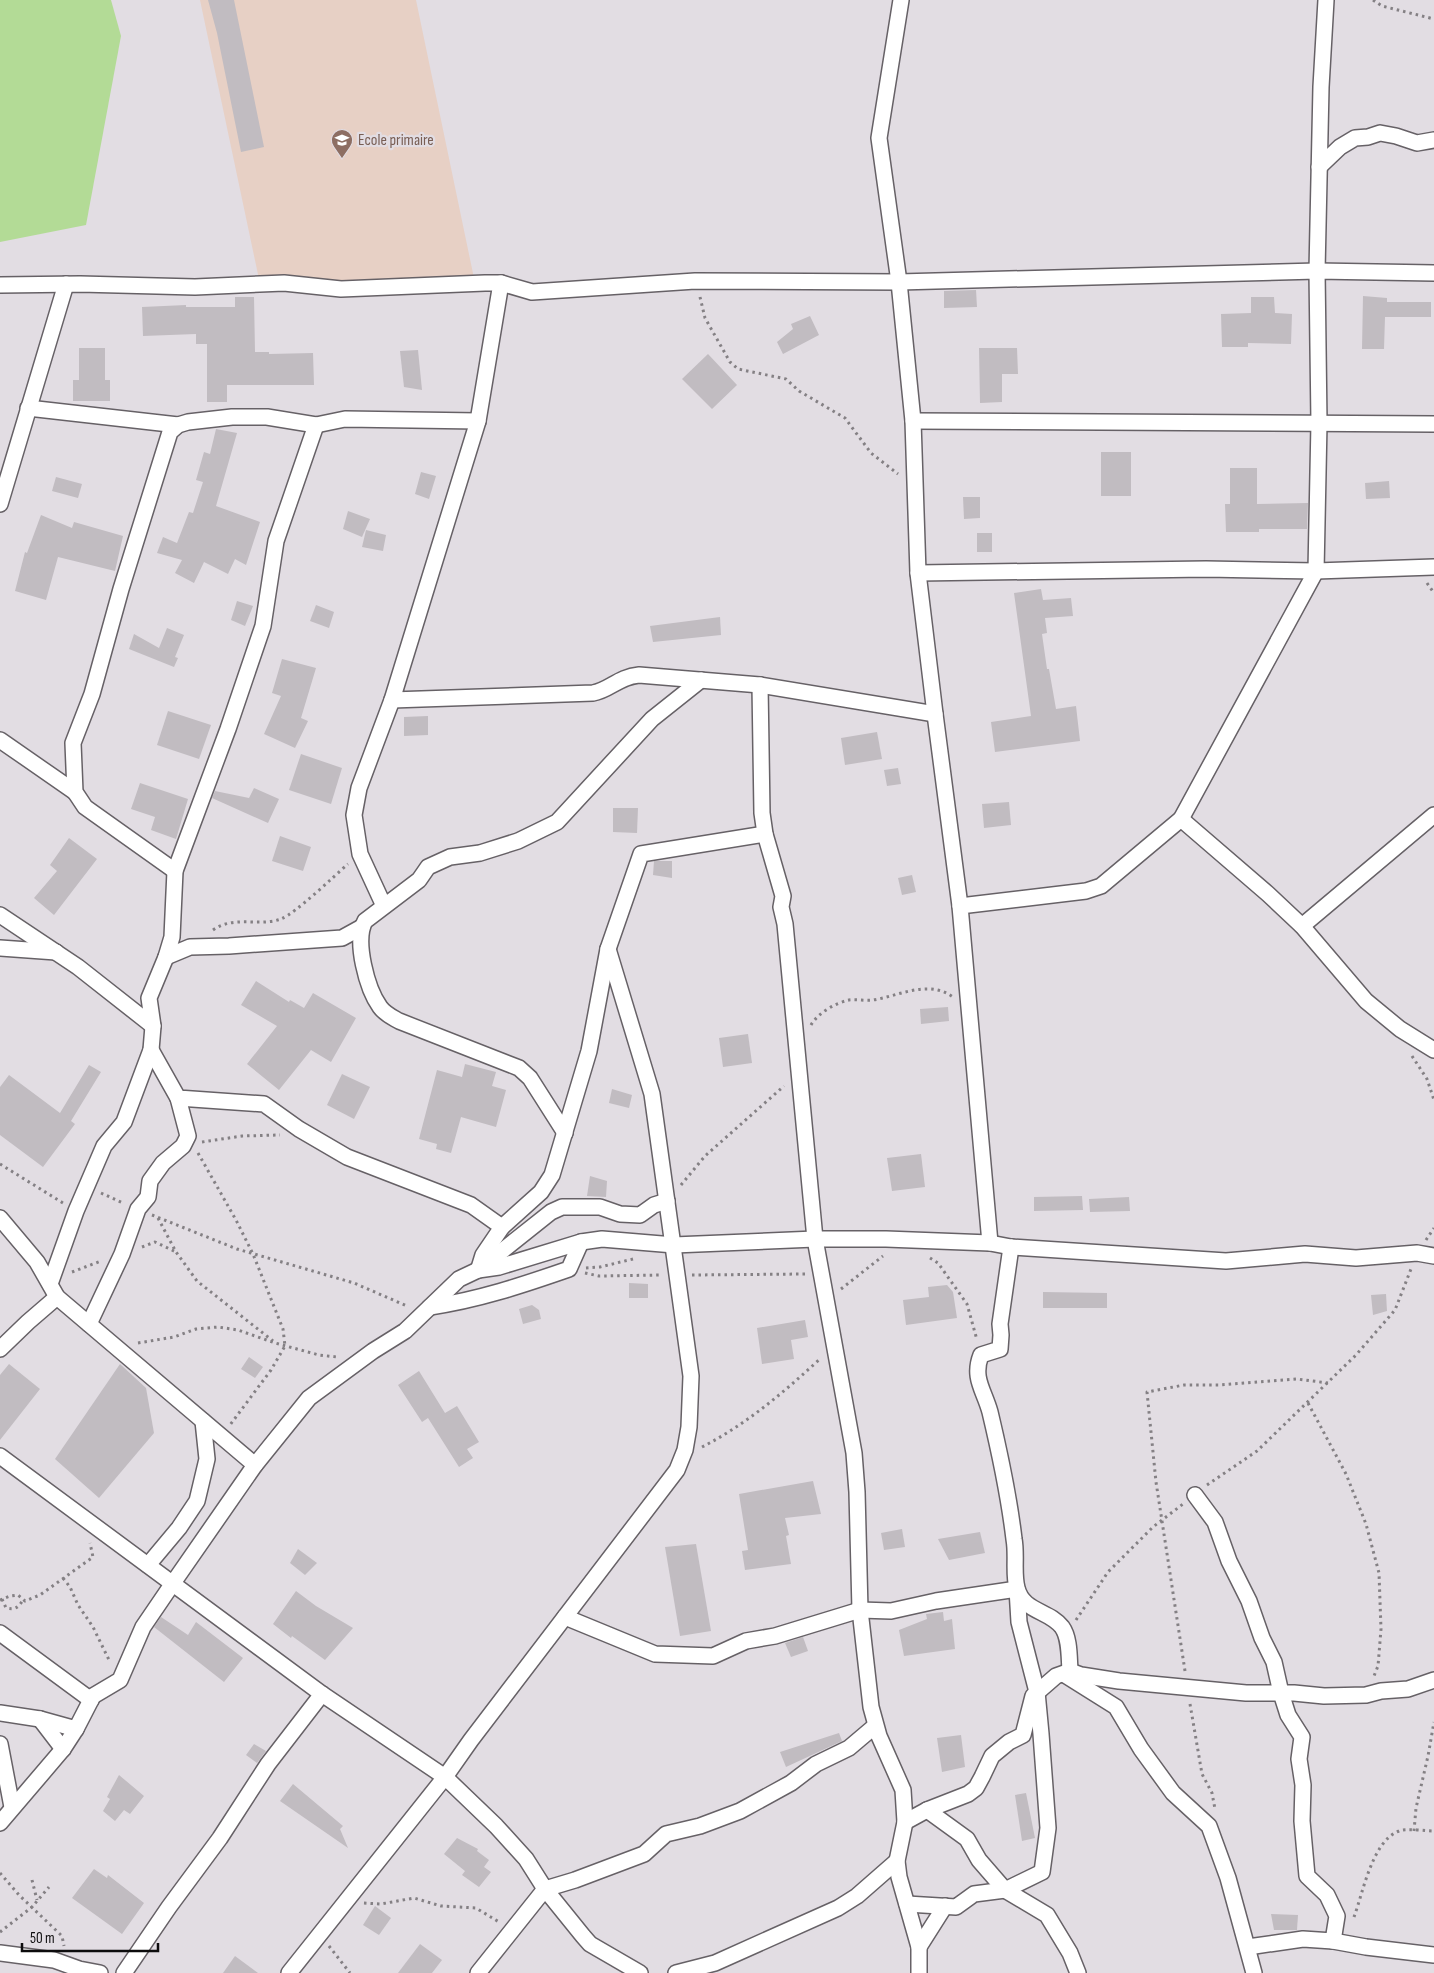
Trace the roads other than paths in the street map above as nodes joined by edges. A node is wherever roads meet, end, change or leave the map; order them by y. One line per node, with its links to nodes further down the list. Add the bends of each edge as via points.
1 (902, 0): 7 (street, via 879,138)
2 (1326, 0): 4 (street)
3 (1434, 140): 4 (street, via 1417,143 1380,133 1355,138)
4 (1319, 167): 5 (street)
5 (1317, 271): 6 (street); 7 (street); 14 (street)
6 (1434, 273)
7 (899, 282): 8 (street, via 695,281 532,292); 13 (street)
8 (501, 283): 9 (street, via 341,289 284,283 195,287); 12 (street)
9 (66, 284): 10 (street); 11 (street)
10 (0, 285)
11 (28, 408): 16 (street); 18 (street)
12 (478, 421): 17 (street, via 345,419); 24 (street)
13 (913, 422): 14 (street); 21 (street)
14 (1319, 423): 15 (street); 20 (street)
15 (1434, 424)
16 (178, 425): 17 (street, via 232,417 267,417); 27 (street, via 170,432 92,694 73,743)
17 (316, 425): 31 (street, via 276,541 263,626)
18 (0, 504)
19 (1434, 567): 20 (street)
20 (1316, 571): 21 (street, via 1206,569); 29 (street)
21 (918, 573): 25 (street)
22 (701, 680): 23 (street); 24 (street, via 639,675 629,676 593,693); 32 (street, via 652,719 557,822 518,841 480,853 450,856 428,867 419,880)
23 (760, 685): 25 (street); 30 (street)
24 (392, 700): 32 (street, via 357,796 354,815 360,854)
25 (934, 714): 33 (street)
26 (0, 740): 27 (street)
27 (75, 792): 31 (street, via 85,807)
28 (1434, 815): 35 (street)
29 (1181, 819): 33 (street, via 1101,886 1086,891); 35 (street)
30 (765, 834): 38 (street, via 641,854); 49 (street, via 783,896 781,906)
31 (175, 871): 40 (street, via 172,937)
32 (384, 906): 36 (street)
33 (960, 906): 51 (street)
34 (0, 915): 39 (street)
35 (1302, 926): 43 (street, via 1366,1001 1400,1029)
36 (362, 927): 40 (street, via 342,938 190,946); 45 (street, via 366,972 381,1008 399,1021 519,1068 530,1078)
37 (0, 948): 39 (street)
38 (608, 949): 45 (street, via 590,1051); 46 (street, via 652,1094)
39 (56, 952): 41 (street)
40 (166, 958): 41 (street, via 149,998)
41 (153, 1026): 42 (street)
42 (151, 1050): 44 (street); 56 (street, via 124,1122 104,1146 76,1211)
43 (1434, 1050)
44 (178, 1098): 48 (street, via 264,1104 347,1157 471,1205); 58 (street, via 188,1136 183,1146 163,1163 150,1181 148,1197 138,1209 122,1254)
45 (565, 1133): 48 (street, via 552,1175 541,1192)
46 (667, 1201): 52 (street); 55 (street, via 640,1215 620,1214 600,1207 562,1208 551,1212)
47 (0, 1218): 56 (street, via 36,1262)
48 (502, 1227): 55 (street, via 483,1254)
49 (815, 1239): 51 (street); 52 (street); 69 (street, via 854,1453)
50 (581, 1242): 52 (street, via 602,1239); 55 (street, via 499,1267); 57 (street, via 568,1269 501,1292)
51 (990, 1243): 53 (street)
52 (674, 1245): 70 (street, via 691,1376 689,1427 683,1456 677,1470)
53 (1011, 1246): 54 (street, via 1226,1261 1305,1254 1356,1258 1417,1253); 68 (street, via 1000,1324 1000,1349 981,1355 976,1374 990,1411 1002,1469 1014,1540)
54 (1434, 1256)
55 (478, 1270): 57 (street, via 459,1279)
56 (53, 1290): 58 (street); 59 (street, via 28,1322)
57 (427, 1311): 62 (street, via 405,1331 309,1398)
58 (90, 1324): 60 (street)
59 (0, 1349)
60 (203, 1421): 62 (street); 64 (street, via 207,1459 197,1501)
61 (0, 1456): 66 (street)
62 (255, 1465): 65 (street)
63 (1195, 1494): 75 (street, via 1215,1522 1274,1662)
64 (189, 1512): 65 (street); 66 (street)
65 (211, 1528): 67 (street)
66 (148, 1565): 67 (street)
67 (173, 1583): 76 (street); 77 (street, via 143,1627 120,1680)
68 (1017, 1589): 69 (street, via 891,1611); 72 (street, via 1024,1603 1061,1626 1066,1635); 74 (street, via 1019,1622)
69 (860, 1610): 70 (street, via 775,1636 746,1641 712,1656 655,1654); 80 (street)
70 (564, 1617): 84 (street)
71 (0, 1633): 77 (street)
72 (1066, 1672): 74 (street); 75 (street, via 1187,1688); 96 (street, via 1116,1707 1173,1793 1209,1826)
73 (1434, 1680): 75 (street, via 1408,1689 1366,1696)
74 (1037, 1692): 86 (street, via 1033,1696 1023,1735 992,1756 976,1788); 91 (street, via 1048,1828 1042,1872)
75 (1281, 1693): 94 (street, via 1288,1715 1302,1737 1299,1759 1307,1876 1327,1895 1337,1916)
76 (322, 1694): 84 (street); 100 (street, via 268,1764)
77 (91, 1700): 81 (street)
78 (0, 1713): 79 (street)
79 (40, 1719): 81 (street); 83 (street)
80 (875, 1726): 87 (street, via 903,1790); 90 (street, via 850,1748 816,1764 740,1811 666,1834 644,1854)
81 (76, 1729): 83 (street)
82 (0, 1744): 85 (street)
83 (63, 1749): 85 (street)
84 (445, 1777): 90 (street, via 513,1844); 101 (street)
85 (12, 1807): 88 (street)
86 (927, 1810): 87 (street); 91 (street, via 967,1839 979,1860)
87 (905, 1822): 89 (street)
88 (0, 1823)
89 (897, 1861): 92 (street); 104 (street, via 838,1908 715,1963)
90 (545, 1889): 102 (street); 103 (street, via 590,1944)
91 (1004, 1890): 93 (street, via 974,1894 956,1907); 106 (street, via 1047,1915)
92 (907, 1904): 93 (street); 95 (street)
93 (945, 1906): 95 (street)
94 (1339, 1942): 96 (street, via 1303,1939); 97 (street)
95 (919, 1947): 105 (street)
96 (1248, 1947): 107 (street)
97 (1434, 1955)
98 (2, 1958): 99 (street, via 47,1959)
99 (100, 1973)
100 (124, 1973)
101 (289, 1973)
102 (478, 1973)
103 (640, 1973)
104 (676, 1973)
105 (919, 1973)
106 (1078, 1973)
107 (1254, 1973)

